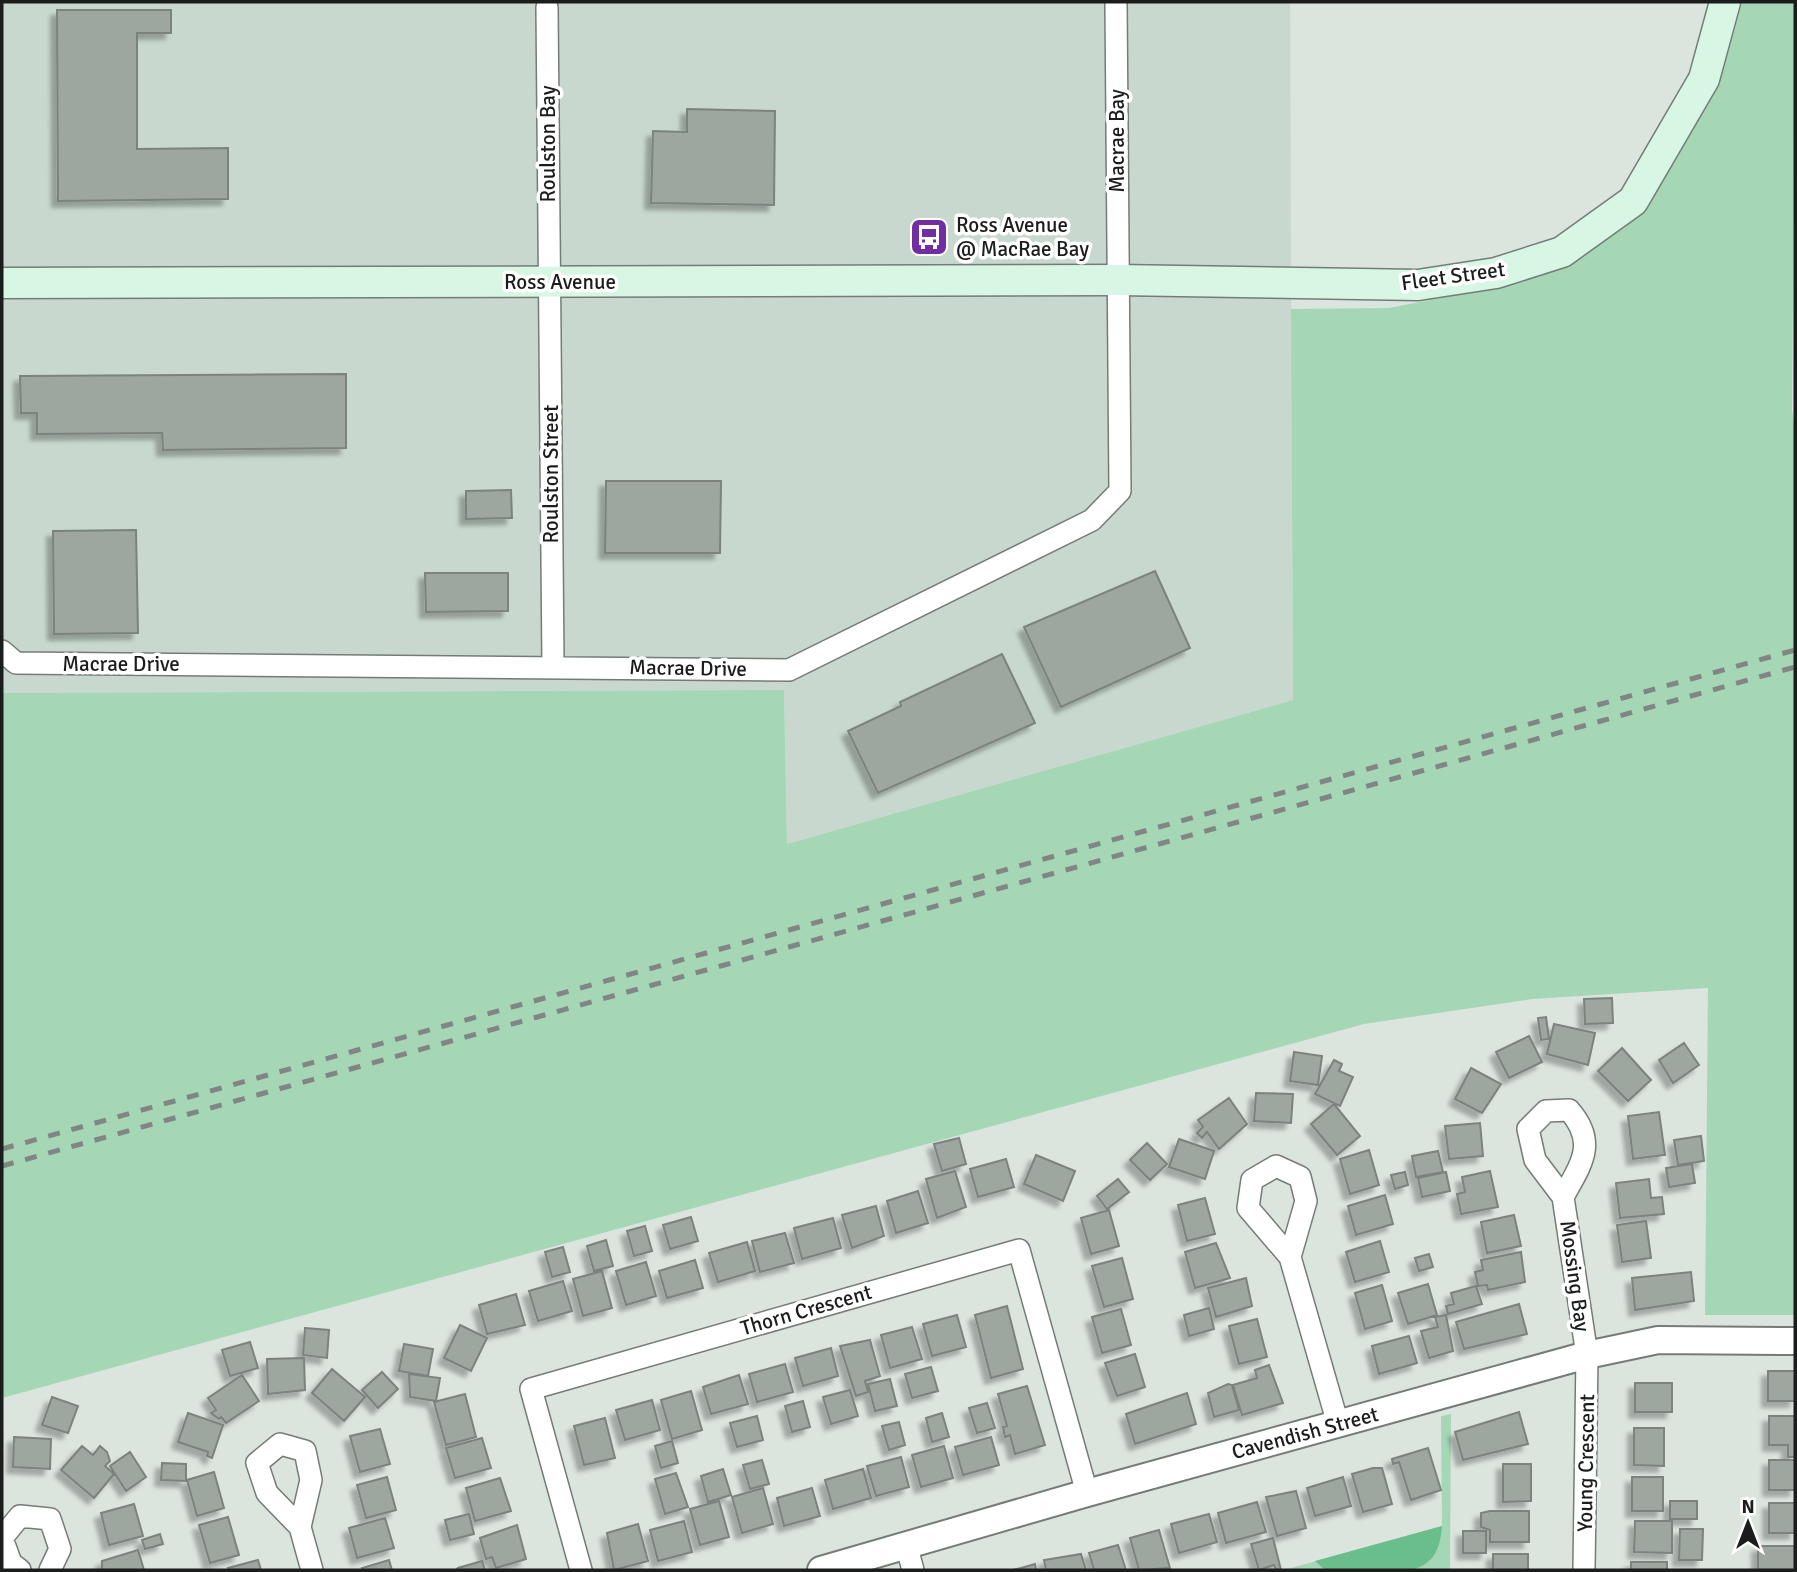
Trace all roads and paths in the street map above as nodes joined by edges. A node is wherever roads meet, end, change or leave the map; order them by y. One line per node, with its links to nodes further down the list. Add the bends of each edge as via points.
1 (1116, 2): 4 (street, Macrae Bay)
2 (1726, 2): 4 (main road, Fleet Street, via 1704,79 1633,201 1562,252 1496,273 1418,285)
3 (547, 7): 5 (street, Roulston Bay)
4 (1118, 280): 5 (main road, Ross Avenue); 8 (street, Macrae Drive, via 1120,491 1092,520 789,670)
5 (550, 282): 6 (main road, Ross Avenue); 8 (street, Roulston Street)
6 (2, 283)
7 (2, 651): 8 (street, Macrae Drive, via 16,663)
8 (553, 666)
9 (1563, 1196): 12 (street, Mossing Bay)
10 (1290, 1257): 13 (street)
11 (1795, 1341): 12 (street, Cavendish Street, via 1658,1340)
12 (1587, 1355): 13 (street, Cavendish Street); 24 (street, Young Crescent)
13 (1338, 1424): 14 (street, Cavendish Street)
14 (1087, 1493): 17 (street, Cavendish Street); 21 (street, Thorn Crescent, via 1019,1250 531,1389)
15 (300, 1527): 20 (street)
16 (2, 1538): 18 (street, via 11,1563); 19 (street, via 20,1516 50,1518 60,1549)
17 (906, 1544): 22 (street, Cavendish Street); 23 (street)
18 (20, 1570)
19 (51, 1570)
20 (312, 1570)
21 (581, 1570)
22 (821, 1570)
23 (913, 1570)
24 (1584, 1570)

